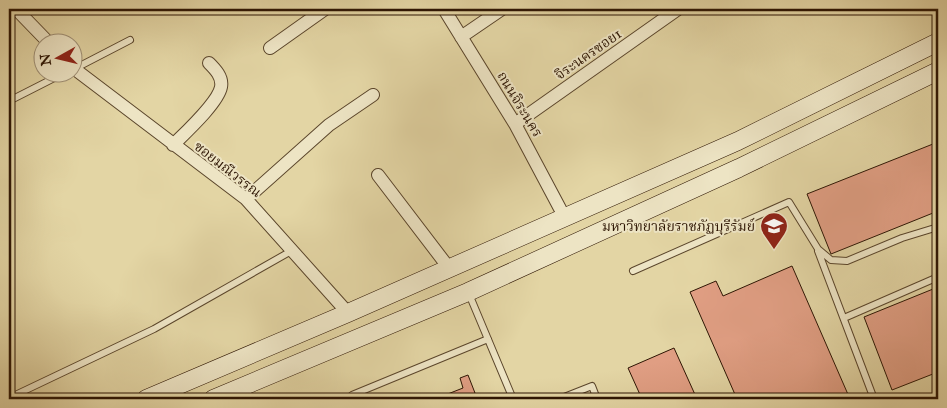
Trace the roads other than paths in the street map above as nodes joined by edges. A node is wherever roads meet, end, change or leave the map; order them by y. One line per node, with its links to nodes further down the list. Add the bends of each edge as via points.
1 (16, 9): 6 (street)
2 (325, 9): 10 (street)
3 (444, 9): 7 (street, ถนนจิระนคร)
4 (502, 9): 7 (street)
5 (678, 9): 18 (street, จิระนครซอย1)
6 (38, 32)
7 (461, 37): 18 (street, ถนนจิระนคร)
8 (130, 40): 12 (lane)
9 (938, 42): 22 (main road, via 738,141)
10 (270, 48)
11 (209, 63): 19 (street, via 220,78 221,87 201,117)
12 (82, 64)
13 (938, 71): 29 (main road, via 739,168)
14 (82, 77): 19 (street, ซอยมณีวรรณ)
15 (46, 82): 17 (lane)
16 (373, 95): 21 (street, via 329,125)
17 (9, 101)
18 (515, 124): 22 (street, ถนนจิระนคร)
19 (173, 145): 21 (street, ซอยมณีวรรณ)
20 (378, 175): 26 (street)
21 (246, 199): 24 (street, ซอยมณีวรรณ)
22 (565, 218): 26 (main road)
23 (938, 227): 25 (lane, via 847,261 831,260)
24 (293, 250): 30 (street, ซอยมณีวรรณ); 33 (lane, via 154,329)
25 (818, 250): 27 (lane, via 789,202); 31 (lane)
26 (450, 268): 30 (main road)
27 (633, 272)
28 (938, 277): 31 (lane)
29 (468, 292): 32 (lane); 35 (main road)
30 (348, 313): 34 (main road)
31 (844, 318): 40 (lane)
32 (488, 339): 36 (lane, via 352,395); 37 (lane)
33 (9, 398)
34 (146, 399)
35 (213, 399)
36 (354, 399)
37 (513, 399)
38 (559, 399): 39 (lane, via 592,386)
39 (597, 399)
40 (874, 399)

